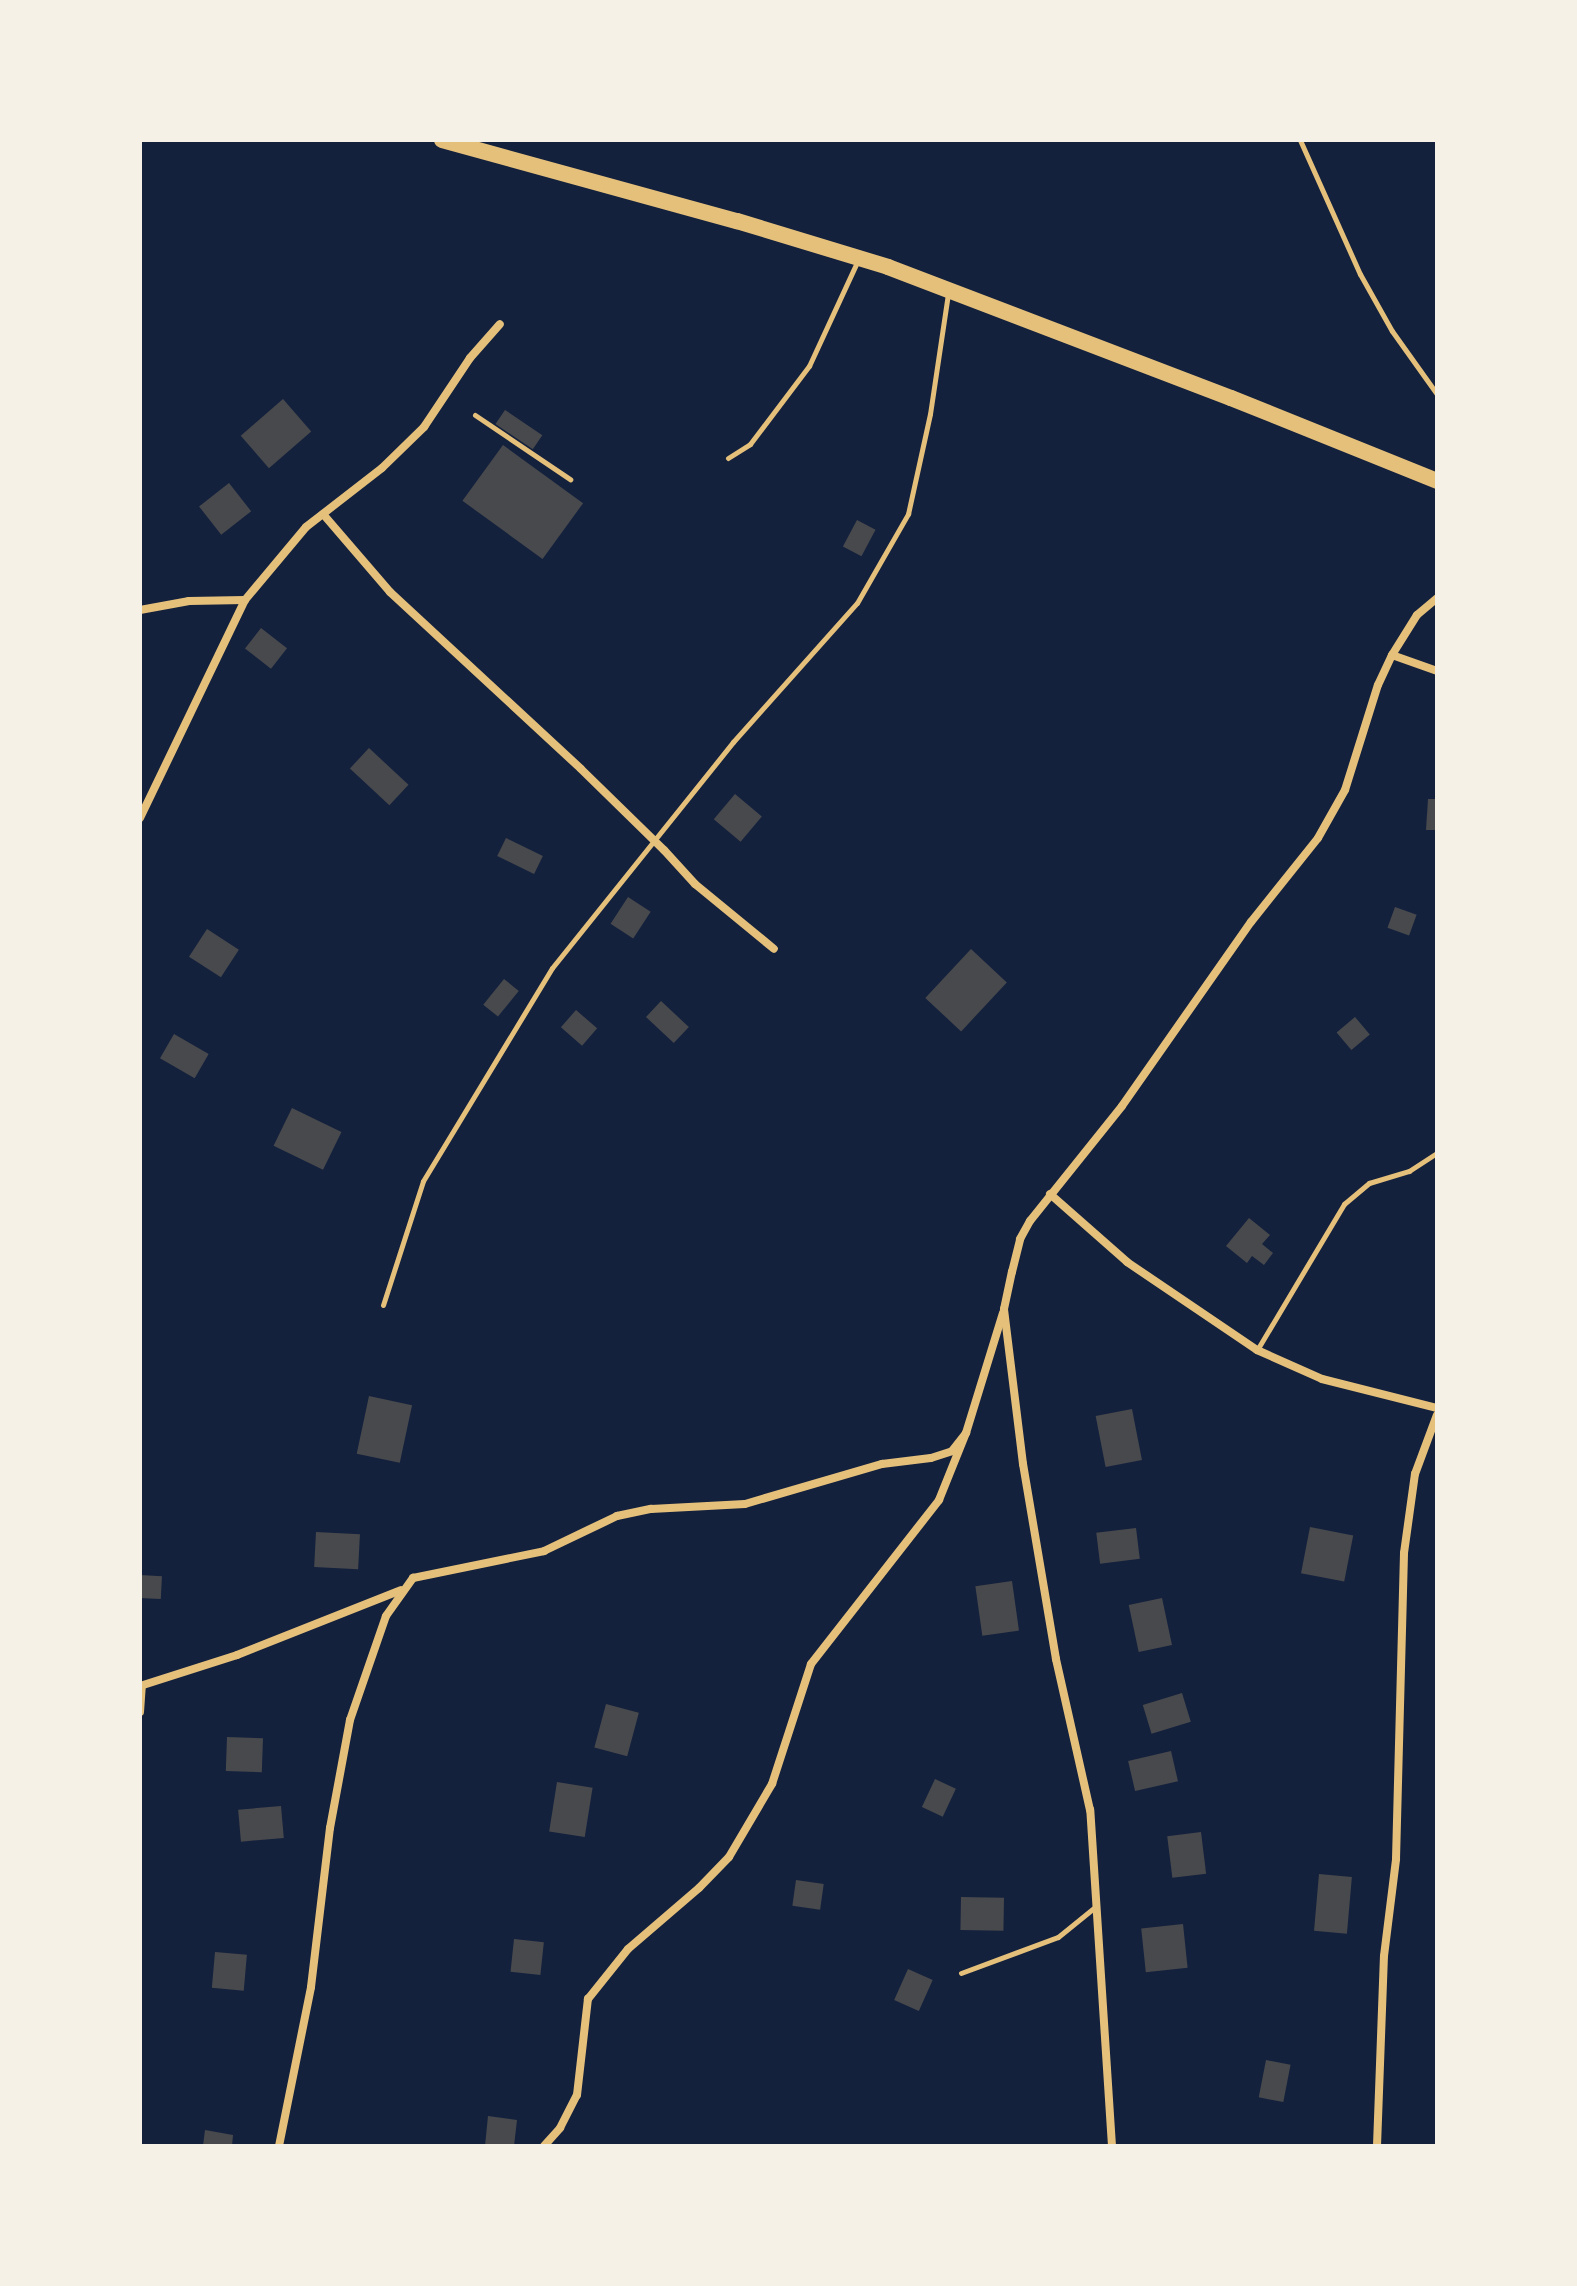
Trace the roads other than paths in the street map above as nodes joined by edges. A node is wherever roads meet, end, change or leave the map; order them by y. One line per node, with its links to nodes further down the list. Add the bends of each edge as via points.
1 (442, 140): 3 (main road)
2 (1300, 140): 6 (lane, via 1360,274)
3 (859, 257): 4 (main road); 8 (lane, via 809,366 750,444)
4 (948, 288): 10 (main road); 18 (lane, via 930,414 908,514 857,603 733,742)
5 (500, 324): 11 (street, via 424,427)
6 (1437, 394)
7 (475, 415): 9 (lane)
8 (728, 458)
9 (570, 479)
10 (1437, 481)
11 (323, 514): 13 (street); 18 (street, via 390,592)
12 (1437, 598): 15 (street, via 1417,615)
13 (245, 600): 14 (street, via 189,601); 17 (street)
14 (140, 610)
15 (1392, 655): 16 (street); 21 (street, via 1345,790 1318,838 1251,922 1122,1106)
16 (1437, 671)
17 (140, 818)
18 (655, 841): 19 (street, via 695,884); 22 (lane, via 552,968 483,1076 423,1181)
19 (774, 949)
20 (1437, 1153): 24 (lane, via 1409,1171 1369,1183 1344,1204)
21 (1050, 1194): 23 (street, via 1020,1239); 24 (street, via 1127,1262)
22 (383, 1305)
23 (1004, 1309): 27 (street); 31 (street, via 1053,1645 1090,1810)
24 (1257, 1350): 25 (street, via 1322,1379)
25 (1437, 1408)
26 (1437, 1415): 36 (street, via 1415,1474 1404,1553 1396,1859 1384,1956)
27 (966, 1433): 28 (street, via 952,1451 931,1458 882,1464 745,1504 617,1516 544,1551 413,1578); 34 (street, via 939,1500 811,1664 772,1784 729,1857 628,1949 588,1999 577,2095)
28 (402, 1589): 29 (street, via 237,1655); 33 (street, via 372,1647 350,1720 330,1828 311,1987)
29 (141, 1686): 30 (street)
30 (140, 1712)
31 (1099, 1904): 32 (lane, via 1058,1937); 35 (street)
32 (961, 1973)
33 (279, 2146)
34 (544, 2146)
35 (1112, 2146)
36 (1377, 2146)

